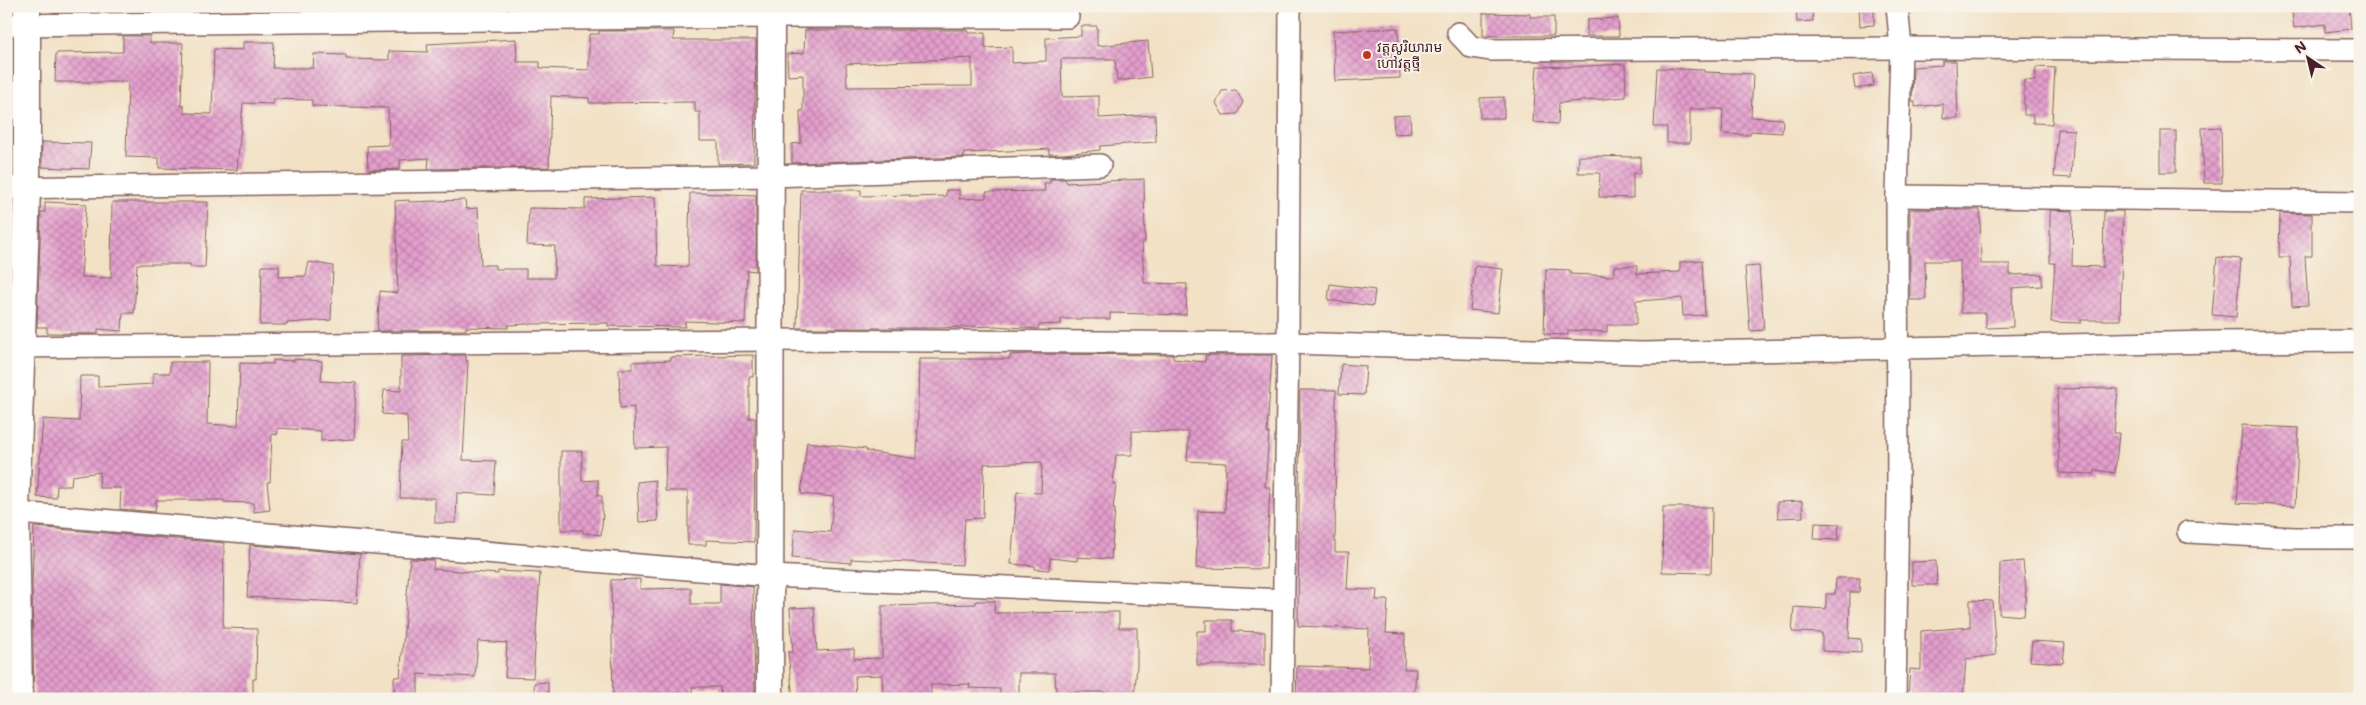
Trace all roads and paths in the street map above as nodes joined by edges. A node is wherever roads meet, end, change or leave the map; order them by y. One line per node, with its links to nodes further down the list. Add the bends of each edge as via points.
1 (1290, 6): 16 (street)
2 (1898, 6): 7 (street)
3 (771, 12): 4 (street); 5 (street); 10 (street)
4 (1068, 17)
5 (20, 19): 11 (street)
6 (1458, 33): 7 (street, via 1472,47 1490,50)
7 (1901, 48): 8 (street); 12 (street)
8 (2360, 50)
9 (1100, 165): 10 (street)
10 (771, 176): 11 (street); 14 (street)
11 (17, 188): 17 (street)
12 (1897, 196): 13 (street); 18 (street)
13 (2360, 202)
14 (771, 340): 16 (street); 17 (street); 22 (street)
15 (2360, 341): 18 (street)
16 (1288, 343): 18 (street, via 1642,353); 23 (street)
17 (14, 347): 19 (street)
18 (1896, 349): 28 (street)
19 (11, 512): 22 (street); 24 (street)
20 (2188, 532): 21 (street)
21 (2360, 538)
22 (771, 576): 23 (street); 26 (street)
23 (1283, 600): 27 (street)
24 (12, 673): 25 (street)
25 (18, 699)
26 (770, 699)
27 (1282, 699)
28 (1895, 699)

